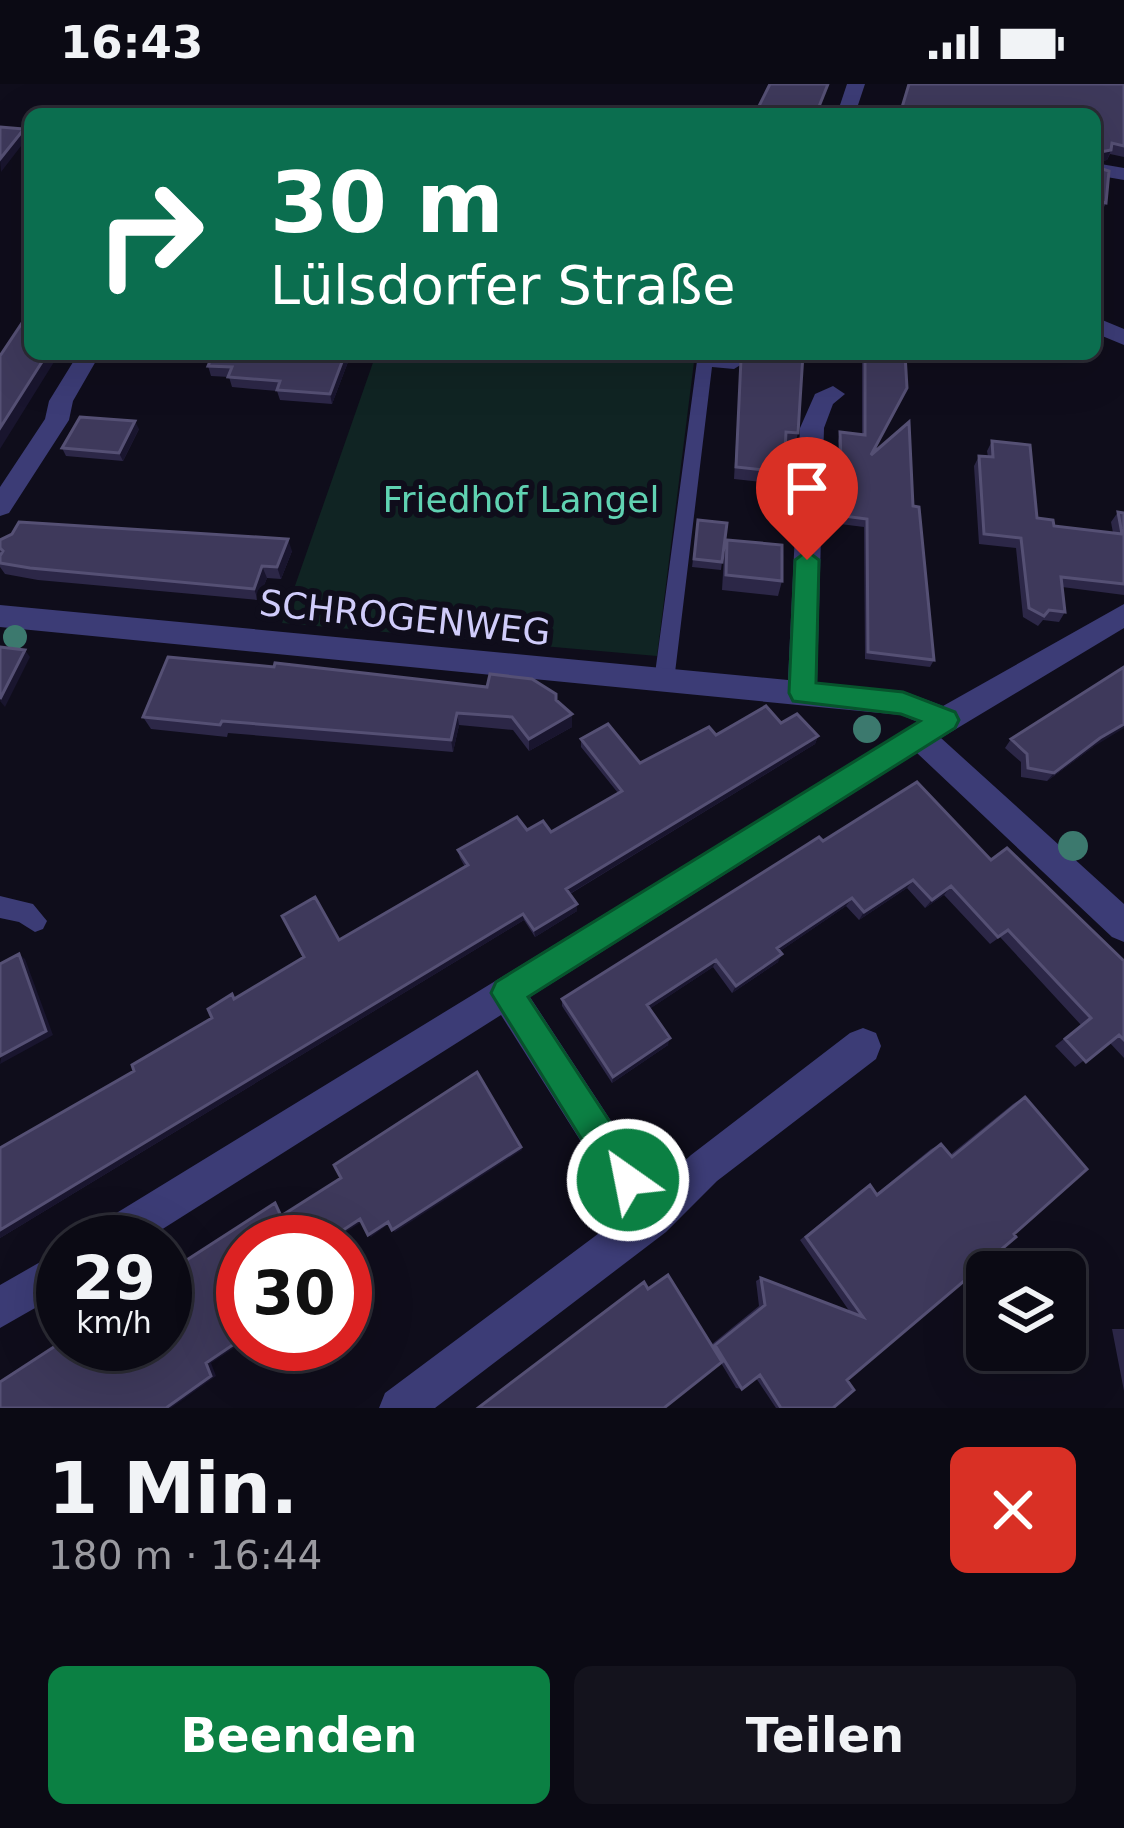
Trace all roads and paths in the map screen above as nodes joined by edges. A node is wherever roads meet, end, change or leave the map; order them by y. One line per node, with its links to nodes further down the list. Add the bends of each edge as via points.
1 (84, 360): 4 (street, via 57,420)
2 (734, 364): 7 (lane, via 705,362)
3 (833, 394): 8 (street, via 812,428)
4 (0, 507)
5 (1124, 615): 9 (street)
6 (0, 616): 7 (street, SCHROGENWEG)
7 (664, 681): 8 (street, SCHROGENWEG)
8 (802, 693): 9 (street, SCHROGENWEG, via 903,703)
9 (933, 728): 12 (street); 13 (street)
10 (0, 907): 11 (lane)
11 (35, 921)
12 (1124, 926)
13 (507, 993): 15 (street); 16 (street)
14 (862, 1046): 16 (street)
15 (149, 1215)
16 (652, 1218): 19 (street)
17 (36, 1286): 18 (street)
18 (0, 1308)
19 (400, 1408)

